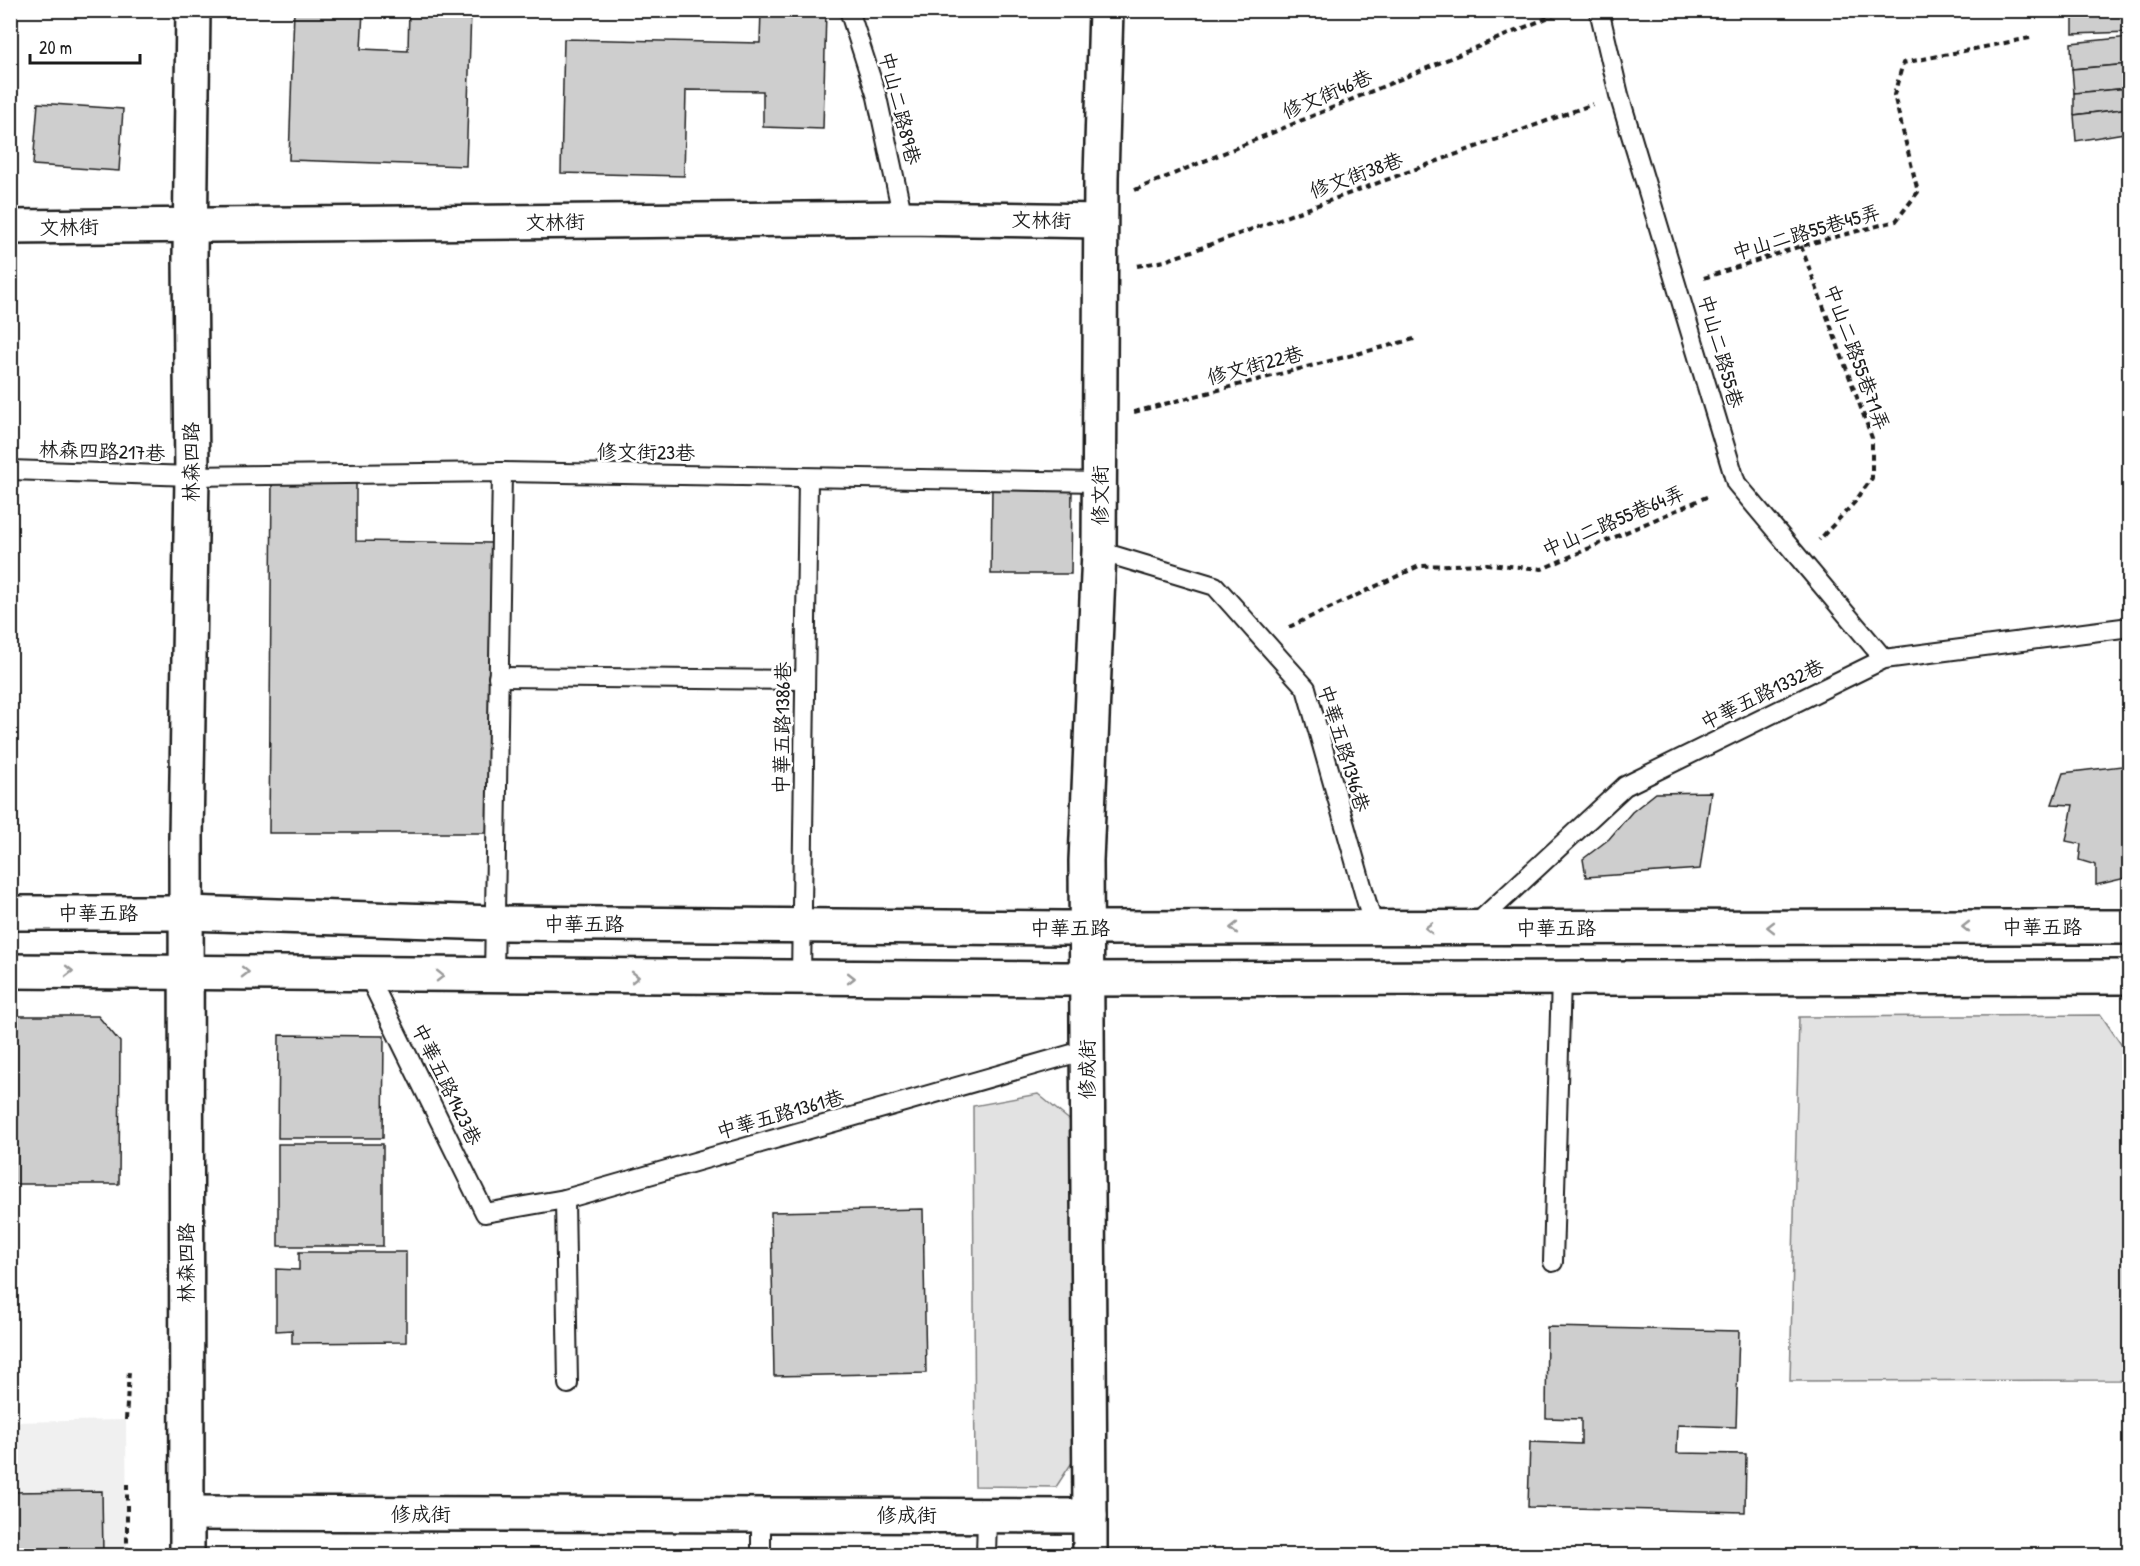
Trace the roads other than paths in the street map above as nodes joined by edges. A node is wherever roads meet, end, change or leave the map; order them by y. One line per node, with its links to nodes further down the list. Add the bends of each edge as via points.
1 (193, 10): 7 (street, 林森四路)
2 (849, 10): 6 (lane, 中山二路89巷, via 877,97)
3 (1106, 10): 5 (street, 修文街)
4 (1599, 10): 16 (lane, 中山二路55巷, via 1619,95 1736,483)
5 (1100, 213): 6 (street, 文林街); 13 (street, 修文街)
6 (903, 218): 7 (street, 文林街)
7 (192, 225): 8 (street, 文林街); 11 (street, 林森四路)
8 (10, 227)
9 (10, 470): 11 (lane, 林森四路217巷)
10 (502, 472): 11 (lane, 修文街23巷); 12 (lane, 修文街23巷); 17 (lane)
11 (192, 476): 20 (street, 林森四路)
12 (808, 478): 13 (lane, 修文街23巷); 18 (lane, 中華五路1386巷)
13 (1099, 482): 14 (street, 修文街)
14 (1099, 551): 24 (street, 修文街, via 1086,861); 25 (lane, 中華五路1346巷, via 1215,586 1306,688)
15 (2130, 627): 16 (lane, 中華五路1332巷)
16 (1884, 659): 26 (lane, 中華五路1332巷, via 1625,786)
17 (498, 677): 18 (lane); 21 (lane)
18 (805, 680): 22 (lane, 中華五路1386巷)
19 (10, 913): 20 (street, 中華五路)
20 (187, 913): 21 (street, 中華五路); 28 (street, 林森四路)
21 (495, 923): 22 (street, 中華五路); 30 (lane)
22 (802, 925): 24 (street, 中華五路); 32 (lane, 中華五路1386巷)
23 (2130, 927): 26 (street, 中華五路, one-way to 26)
24 (1087, 928): 25 (street, 中華五路, one-way to 24); 34 (street, 修文街)
25 (1374, 928): 26 (street, 中華五路, one-way to 25)
26 (1472, 928)
27 (10, 971): 28 (street, one-way to 28)
28 (187, 971): 29 (street, one-way to 29); 40 (street, 林森四路)
29 (368, 975): 30 (street, one-way to 30); 37 (lane, 中華五路1423巷)
30 (494, 977): 32 (street, one-way to 32)
31 (2130, 977): 33 (street)
32 (801, 978): 34 (street, one-way to 34)
33 (1561, 978): 34 (street); 38 (lane)
34 (1088, 979): 35 (street, 修成街)
35 (1086, 1050): 36 (lane, 中華五路1361巷); 43 (street, 修成街)
36 (565, 1199): 37 (lane, 中華五路1361巷); 39 (lane)
37 (485, 1214)
38 (1553, 1262)
39 (568, 1384)
40 (187, 1513): 41 (street, 修成街); 44 (street, 林森四路)
41 (761, 1515): 42 (street, 修成街); 45 (lane)
42 (987, 1516): 43 (street, 修成街); 46 (lane)
43 (1090, 1516): 47 (street)
44 (187, 1556)
45 (761, 1556)
46 (986, 1556)
47 (1090, 1556)

